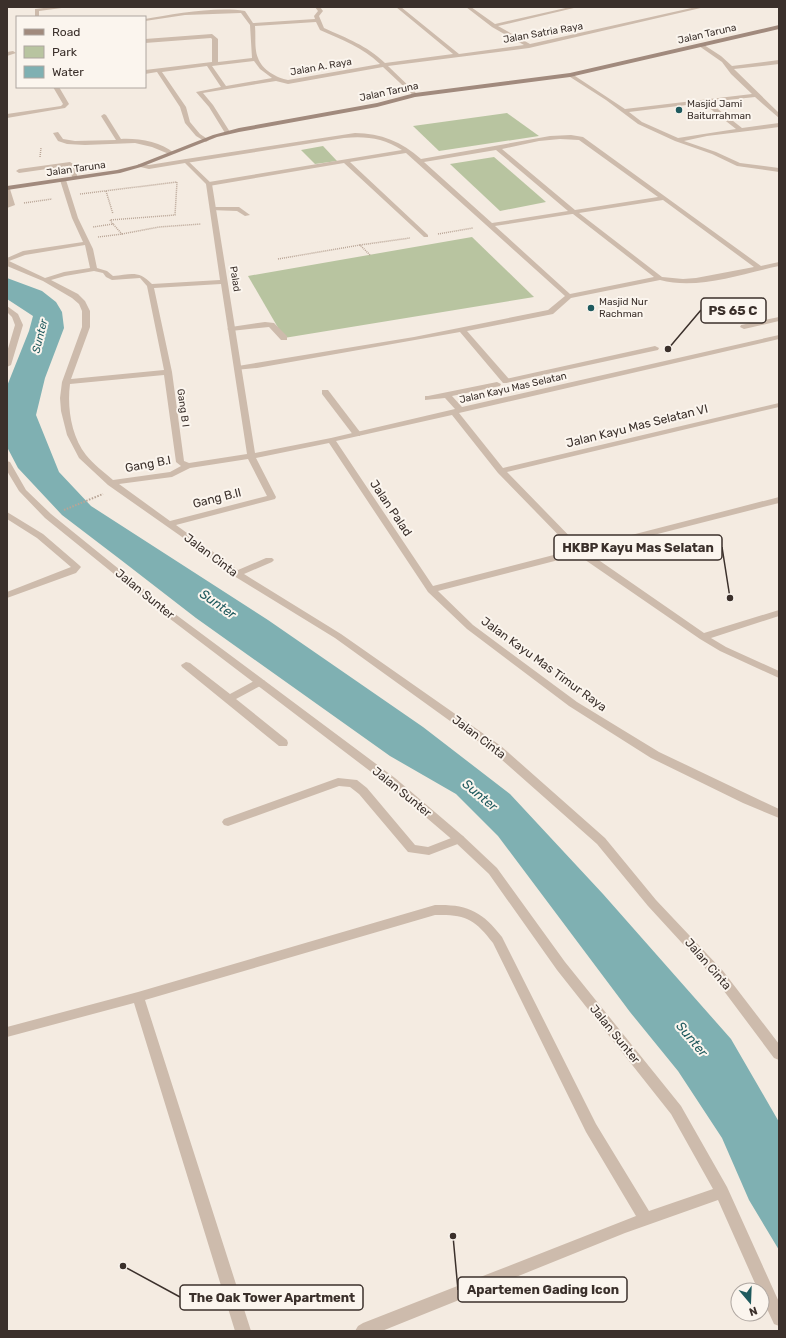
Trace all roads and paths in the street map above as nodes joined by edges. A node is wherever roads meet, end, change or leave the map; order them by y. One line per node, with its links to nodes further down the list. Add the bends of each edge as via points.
1 (67, 7): 9 (street, via 37,10)
2 (209, 7): 8 (street)
3 (317, 7): 11 (street, via 321,11 316,16)
4 (398, 7): 18 (street)
5 (468, 7): 13 (street)
6 (576, 7): 13 (street)
7 (703, 7): 17 (street, Jalan Satria Raya)
8 (212, 12): 10 (street); 12 (street, via 243,12)
9 (37, 16)
10 (146, 20)
11 (318, 20): 12 (street); 22 (street, via 322,29 358,45)
12 (252, 25): 19 (street)
13 (494, 26): 17 (street)
14 (779, 27): 16 (street, Jalan Taruna)
15 (146, 41): 21 (street, via 210,35 215,39)
16 (701, 45): 23 (street); 26 (street, Jalan Taruna)
17 (529, 46): 18 (street, Jalan Satria Raya)
18 (457, 56): 22 (street, Jalan Satria Raya)
19 (255, 59): 21 (street); 27 (street, Jalan A. Raya)
20 (779, 62): 23 (street)
21 (212, 64): 24 (street); 28 (street)
22 (385, 65): 27 (street, Jalan A. Raya, via 294,82); 30 (street)
23 (730, 68): 31 (street)
24 (159, 71): 25 (street); 42 (street, via 183,107 187,122)
25 (146, 72)
26 (570, 75): 30 (street, Jalan Taruna); 33 (street)
27 (276, 80): 28 (street)
28 (224, 87): 39 (street, via 200,92)
29 (57, 88): 34 (street, via 66,104 63,107)
30 (415, 95): 39 (street, Jalan Taruna, via 370,106)
31 (756, 96): 32 (street); 36 (street)
32 (704, 102): 33 (street); 38 (street)
33 (623, 111): 43 (street, via 640,123)
34 (7, 116)
35 (104, 116): 41 (street)
36 (779, 116)
37 (779, 125): 38 (street)
38 (740, 129): 43 (street)
39 (227, 132): 42 (street, Jalan Taruna)
40 (56, 133): 41 (street, via 61,140 75,143)
41 (119, 140): 46 (street, via 136,141)
42 (206, 140): 46 (street, Jalan Taruna)
43 (677, 140): 51 (street, via 739,165)
44 (497, 148): 49 (street); 59 (street, via 558,137 581,138); 63 (street)
45 (407, 151): 47 (street, via 385,138 364,134); 48 (street); 49 (street)
46 (171, 153): 50 (street, Jalan Taruna)
47 (186, 161): 50 (street); 55 (street)
48 (345, 161): 55 (street); 71 (street)
49 (419, 161): 68 (street)
50 (139, 166): 53 (street, Jalan Taruna, via 118,172)
51 (777, 168)
52 (19, 171): 53 (street, via 70,164)
53 (75, 178): 54 (street, Jalan Taruna)
54 (63, 180): 56 (street, Jalan Taruna); 58 (street)
55 (209, 184): 62 (street, Palad)
56 (7, 188): 61 (street)
57 (106, 191): 58 (path); 64 (path); 67 (path, via 177,182 175,215 110,220)
58 (68, 195): 69 (street)
59 (664, 198): 63 (street); 78 (street)
60 (52, 199): 61 (path)
61 (9, 205)
62 (212, 209): 65 (street, via 239,209); 66 (street, Palad)
63 (575, 212): 68 (street); 80 (street)
64 (113, 214)
65 (247, 215)
66 (215, 223): 70 (path, via 158,227); 82 (street, Palad)
67 (113, 224): 69 (path); 70 (path)
68 (489, 225): 84 (street)
69 (81, 228): 72 (street)
70 (122, 234): 72 (path)
71 (426, 236)
72 (87, 241): 75 (street, via 23,253); 79 (street)
73 (360, 245): 74 (path)
74 (278, 259)
75 (7, 260)
76 (7, 263): 81 (street, Jalan Cinta)
77 (779, 264): 78 (street)
78 (760, 268): 80 (street, via 686,282 670,282)
79 (94, 269): 81 (street); 83 (street, via 105,272 112,278 138,276)
80 (660, 278): 84 (street)
81 (45, 280): 98 (street, Jalan Cinta, via 75,296 86,311 86,327)
82 (225, 282): 83 (street); 88 (street, Palad)
83 (150, 286): 96 (street, Gang B I)
84 (569, 296): 89 (street, via 558,308 550,312)
85 (7, 308): 94 (street, via 19,325)
86 (779, 319): 87 (street)
87 (744, 327)
88 (232, 329): 91 (street, via 271,325); 95 (street, Palad)
89 (462, 330): 95 (street); 100 (street)
90 (779, 337): 97 (street, Jalan Kayu Mas Selatan)
91 (284, 338)
92 (655, 348): 93 (street)
93 (595, 362): 97 (street); 100 (street)
94 (7, 365)
95 (238, 368): 108 (street, Palad)
96 (168, 372): 98 (street); 110 (street, Gang B I, via 180,462)
97 (609, 376): 100 (street, Jalan Kayu Mas Selatan)
98 (66, 382): 112 (street, Jalan Cinta, via 65,411 71,435 82,456)
99 (497, 384): 102 (street)
100 (514, 388): 105 (street, Jalan Kayu Mas Selatan)
101 (325, 392): 106 (street)
102 (447, 395): 103 (street); 105 (street)
103 (428, 398)
104 (779, 404): 111 (street, Jalan Kayu Mas Selatan VI)
105 (457, 411): 106 (street, Jalan Kayu Mas Selatan); 111 (street)
106 (357, 434): 107 (street, Jalan Kayu Mas Selatan)
107 (332, 440): 108 (street, Jalan Kayu Mas Selatan); 122 (street, Jalan Palad)
108 (251, 456): 110 (street); 113 (street, Palad)
109 (7, 464): 128 (street, Jalan Sunter, via 24,491 48,516 164,610)
110 (188, 466): 112 (street, Gang B.I, via 172,474)
111 (501, 471): 119 (street)
112 (115, 485): 118 (street, Jalan Cinta)
113 (272, 497): 118 (street, Gang B.II)
114 (88, 500): 116 (path)
115 (779, 500): 119 (street)
116 (57, 512)
117 (7, 515): 123 (street, via 40,536 76,568)
118 (168, 524): 121 (street, Jalan Cinta)
119 (579, 551): 122 (street); 125 (street)
120 (269, 560): 121 (street)
121 (237, 574): 136 (street, Jalan Cinta, via 338,636 452,716 497,749 556,800 601,841 652,903 719,975)
122 (431, 590): 131 (street, Jalan Kayu Mas Timur Raya, via 470,626 573,704 655,755)
123 (7, 595)
124 (779, 613): 125 (street)
125 (703, 637): 127 (street, via 722,649)
126 (186, 665): 129 (street)
127 (779, 675)
128 (260, 682): 129 (street); 133 (street, Jalan Sunter, via 390,781)
129 (229, 699): 130 (street)
130 (283, 743)
131 (779, 814)
132 (228, 822): 133 (street, via 338,782 353,783 363,791 412,849 429,851)
133 (459, 840): 137 (street, Jalan Sunter, via 493,871 560,966 676,1110)
134 (138, 997): 135 (street); 138 (street, via 435,910 455,909 472,914 486,924 498,940 591,1128); 140 (street)
135 (7, 1032)
136 (779, 1054)
137 (722, 1192): 138 (street); 139 (street)
138 (646, 1219): 141 (street)
139 (779, 1319)
140 (244, 1331)
141 (363, 1331)

